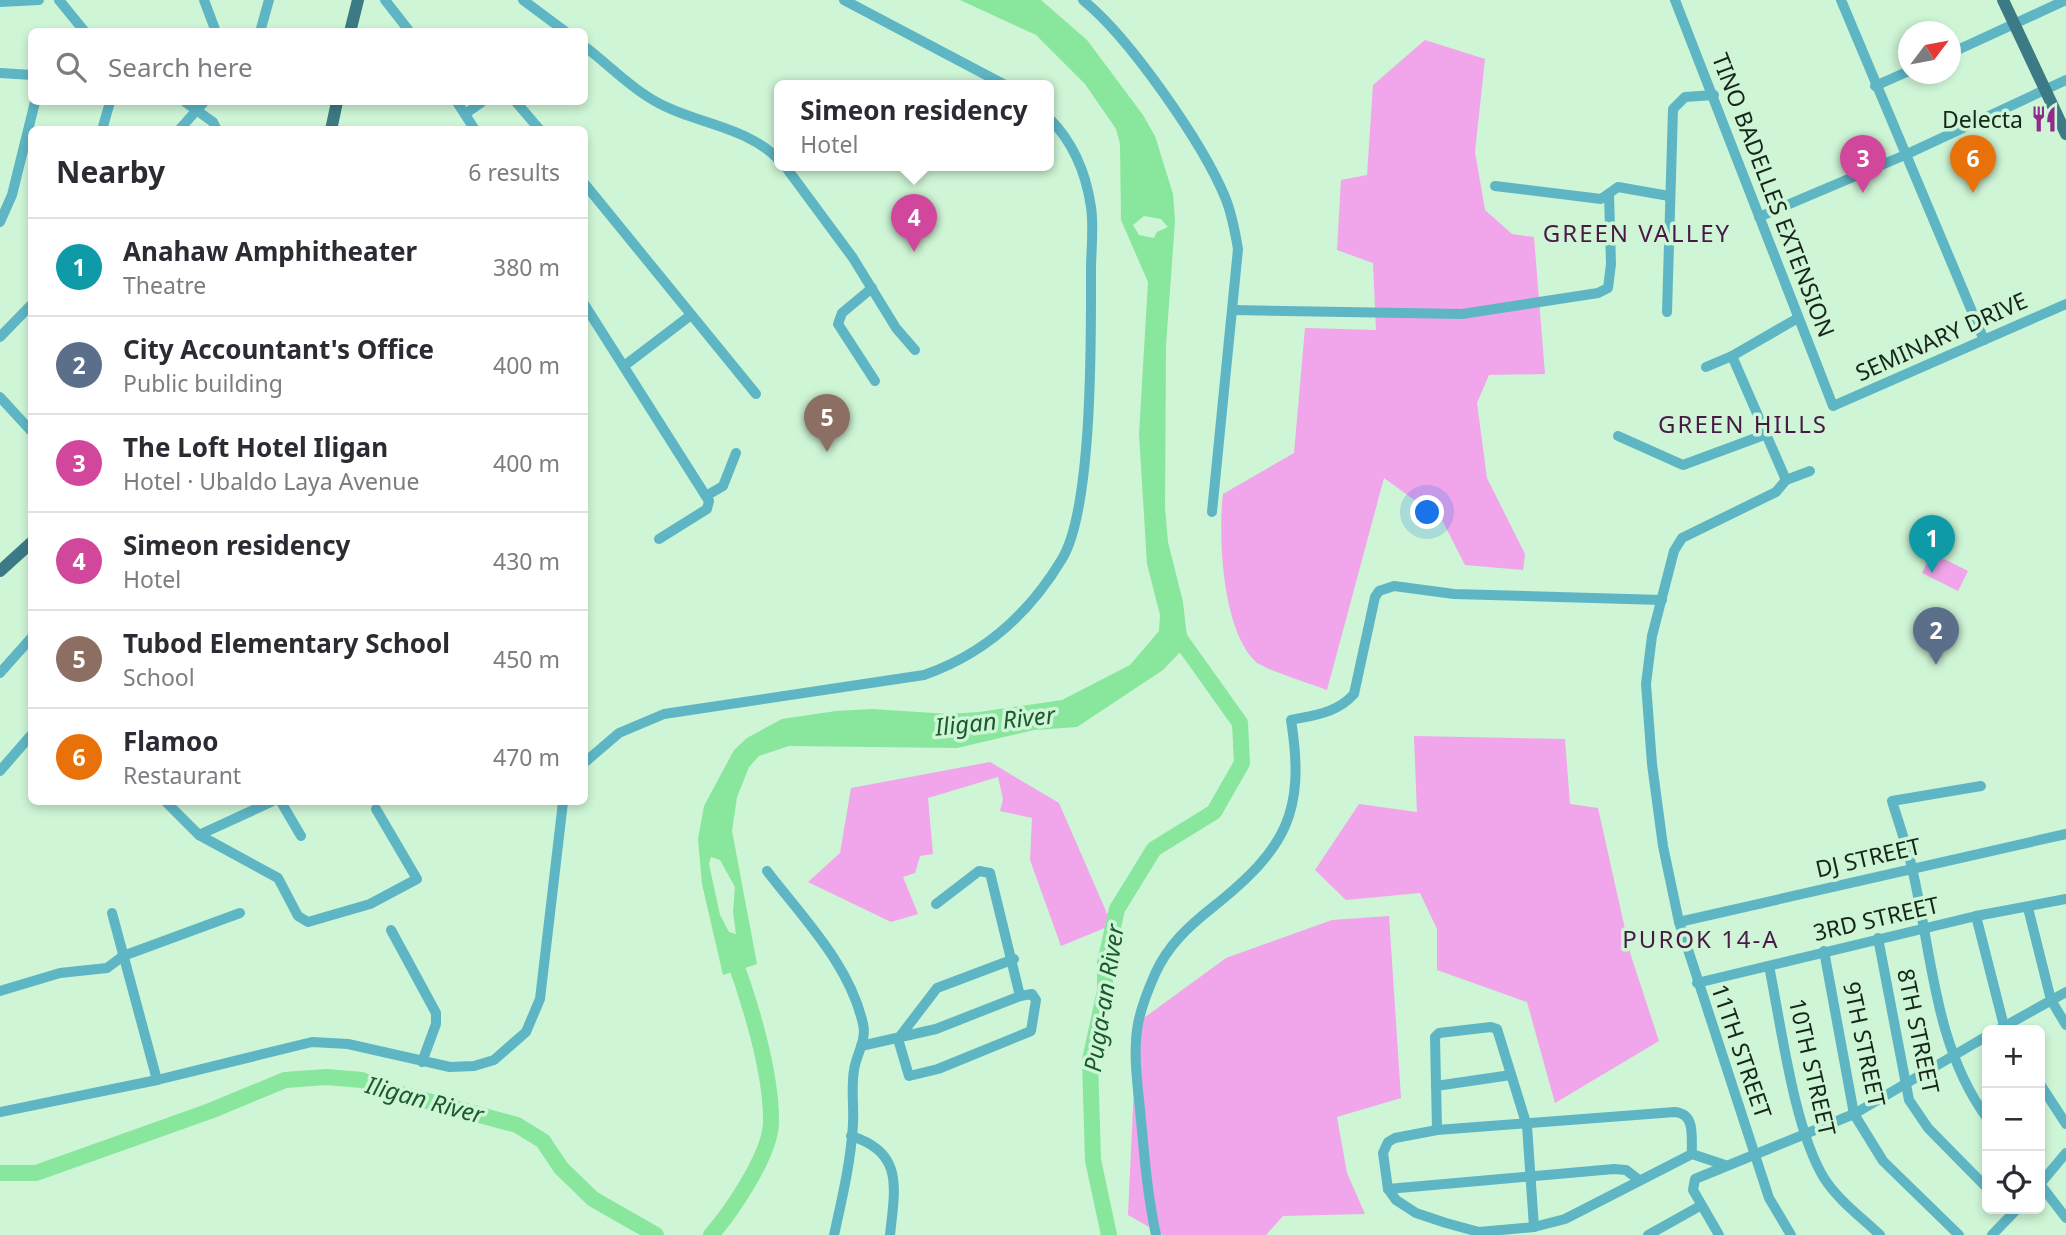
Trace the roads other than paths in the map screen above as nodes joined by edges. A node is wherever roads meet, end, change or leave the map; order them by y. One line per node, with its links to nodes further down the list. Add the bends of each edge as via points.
1 (39, 0): 14 (street)
2 (59, 0): 16 (street)
3 (204, 0): 17 (street)
4 (270, 0): 18 (street)
5 (358, 0): 19 (main road)
6 (384, 0): 20 (street)
7 (523, 0): 21 (street)
8 (844, 0): 27 (street)
9 (1083, 0): 63 (street, via 1144,68 1202,152 1224,195 1238,249)
10 (1675, 0): 31 (street, TINO BADELLES EXTENSION)
11 (1841, 0): 29 (street)
12 (2003, 0): 15 (main road)
13 (2066, 1): 15 (street)
14 (0, 2)
15 (2014, 25): 23 (street); 30 (main road)
16 (82, 28)
17 (214, 28)
18 (261, 28)
19 (351, 28)
20 (407, 28)
21 (561, 28)
22 (588, 49): 50 (street, via 653,101 749,138)
23 (1961, 49)
24 (0, 73): 25 (street)
25 (28, 75)
26 (1898, 76): 29 (street)
27 (996, 80)
28 (2066, 80): 30 (street)
29 (1875, 86): 51 (street)
30 (2044, 90): 49 (main road); 51 (street)
31 (1714, 95): 56 (street, via 1685,97 1672,109); 57 (street, TINO BADELLES EXTENSION)
32 (34, 105): 41 (street)
33 (109, 105): 42 (street)
34 (201, 105): 43 (street); 44 (street)
35 (336, 105): 45 (main road)
36 (459, 105): 39 (street)
37 (478, 105): 39 (street)
38 (519, 105): 47 (street)
39 (465, 114): 46 (street)
40 (1054, 124): 92 (street, via 1068,139 1082,170 1091,208 1084,451 1077,519 1063,558 1015,622 992,642 944,668 924,675 664,714 619,733)
41 (29, 126)
42 (103, 126)
43 (183, 126)
44 (215, 126)
45 (332, 126)
46 (472, 126)
47 (537, 126)
48 (28, 130): 58 (street, via 12,195)
49 (2066, 135)
50 (774, 154)
51 (1905, 155): 57 (street); 68 (street)
52 (789, 171): 59 (street)
53 (1495, 186): 55 (street, via 1601,199)
54 (588, 188): 65 (street)
55 (1609, 194): 56 (street, via 1618,187); 63 (street, via 1611,264 1608,288 1598,293 1462,314)
56 (1669, 196): 64 (street)
57 (1759, 217): 66 (street, TINO BADELLES EXTENSION)
58 (0, 222)
59 (872, 288): 69 (street); 73 (street, via 842,313 838,324)
60 (2066, 304): 68 (street, SEMINARY DRIVE)
61 (28, 308): 67 (street)
62 (588, 310): 71 (street)
63 (1233, 310): 84 (street)
64 (1667, 312)
65 (691, 315): 71 (street); 74 (street)
66 (1798, 318): 70 (street); 76 (street, TINO BADELLES EXTENSION)
67 (0, 337)
68 (1984, 340): 76 (street, SEMINARY DRIVE)
69 (915, 350)
70 (1732, 356): 72 (street); 78 (street)
71 (624, 366): 83 (street)
72 (1706, 367)
73 (875, 381)
74 (756, 394)
75 (0, 397): 77 (street)
76 (1833, 406)
77 (28, 428)
78 (1765, 435): 79 (street, via 1683,464); 82 (street)
79 (1618, 436)
80 (736, 453): 83 (street, via 723,486)
81 (1810, 471): 82 (street, 11TH STREET)
82 (1786, 480): 88 (street, 11TH STREET, via 1776,492 1682,538 1674,551)
83 (706, 496): 85 (street, via 707,509)
84 (1212, 512)
85 (659, 539)
86 (28, 546): 87 (main road)
87 (1, 568)
88 (1662, 600): 111 (street, 11TH STREET, via 1652,636 1647,698 1663,846); 161 (street, via 1454,594 1394,586 1379,591 1354,694 1332,711 1290,720 1297,757 1293,805 1282,838 1255,872 1184,930 1156,972 1144,1001 1136,1044 1137,1078 1146,1185)
89 (28, 642): 90 (street)
90 (0, 673)
91 (28, 739): 93 (street)
92 (588, 760)
93 (0, 771)
94 (1981, 786): 103 (street, via 1892,802)
95 (169, 805): 101 (street)
96 (264, 805): 101 (street)
97 (283, 805): 102 (street)
98 (564, 805): 131 (street, via 535,1017 517,1042 494,1060 474,1066)
99 (376, 809): 101 (street, via 417,879 370,904 307,922 298,916 278,878)
100 (2066, 834): 103 (street, DJ STREET)
101 (199, 835)
102 (301, 836)
103 (1912, 869): 111 (street, DJ STREET); 112 (street)
104 (767, 871): 129 (street, via 849,984 863,1024)
105 (2066, 899): 107 (street, 3RD STREET)
106 (936, 904): 117 (street, via 986,870 995,883)
107 (2028, 908): 110 (street, 3RD STREET); 123 (street)
108 (240, 913): 116 (street)
109 (112, 914): 116 (street)
110 (1976, 916): 112 (street, 3RD STREET); 124 (street)
111 (1679, 922): 119 (street, 11TH STREET)
112 (1923, 928): 114 (street, 3RD STREET); 130 (street)
113 (391, 930): 131 (street, via 436,1013)
114 (1878, 938): 115 (street, 3RD STREET); 134 (street, 8TH STREET)
115 (1824, 951): 118 (street, 3RD STREET); 139 (street, 9TH STREET)
116 (123, 956): 120 (street, via 107,968 60,973); 133 (street)
117 (1014, 959): 122 (street); 127 (street, via 937,988)
118 (1769, 966): 119 (street, 3RD STREET); 143 (street, 10TH STREET)
119 (1697, 983): 145 (street, 11TH STREET)
120 (0, 991)
121 (2066, 992): 123 (street)
122 (1020, 996): 127 (street); 127 (street, via 1032,994 1036,1000 1031,1031 938,1069 909,1076)
123 (2050, 1000): 125 (street); 126 (street)
124 (2000, 1025)
125 (2008, 1025)
126 (2066, 1025)
127 (898, 1039): 129 (street)
128 (1982, 1040): 130 (street)
129 (861, 1046): 144 (street, via 852,1087)
130 (1953, 1058): 134 (street); 137 (street)
131 (422, 1062): 133 (street, via 348,1044 312,1042)
132 (1511, 1075): 135 (street); 135 (street, via 1497,1029 1439,1033 1433,1044); 141 (street)
133 (157, 1080): 138 (street)
134 (1904, 1084): 139 (street); 152 (street, 8TH STREET, via 1922,1121)
135 (1436, 1086): 142 (street)
136 (2043, 1088): 140 (street)
137 (1982, 1111)
138 (0, 1112)
139 (1854, 1114): 143 (street); 166 (street, 9TH STREET, via 1883,1160)
140 (2066, 1124)
141 (1527, 1125): 142 (street); 147 (street, via 1681,1112 1691,1122); 149 (street)
142 (1437, 1130): 153 (street, via 1388,1142 1383,1153)
143 (1805, 1135): 145 (street); 165 (street, 10TH STREET, via 1829,1185)
144 (851, 1136): 159 (street); 160 (street, via 873,1143 889,1161 893,1179)
145 (1755, 1153): 148 (street); 164 (street, 11TH STREET, via 1769,1198)
146 (2066, 1153): 150 (street)
147 (1692, 1154): 148 (street); 151 (street)
148 (1724, 1165): 155 (street, via 1695,1179 1693,1189)
149 (1531, 1175): 151 (street, via 1614,1169 1626,1170); 153 (street); 158 (street)
150 (2045, 1178)
151 (1639, 1180): 158 (street, via 1566,1219)
152 (1982, 1183)
153 (1388, 1189): 158 (street, via 1416,1213 1479,1232)
154 (2045, 1190): 157 (street)
155 (1700, 1206): 162 (street); 163 (street)
156 (2009, 1214): 167 (street)
157 (2066, 1217)
158 (1534, 1227)
159 (834, 1235)
160 (890, 1235)
161 (1156, 1235)
162 (1649, 1235)
163 (1719, 1235)
164 (1791, 1235)
165 (1880, 1235)
166 (1959, 1235)
167 (1992, 1235)

